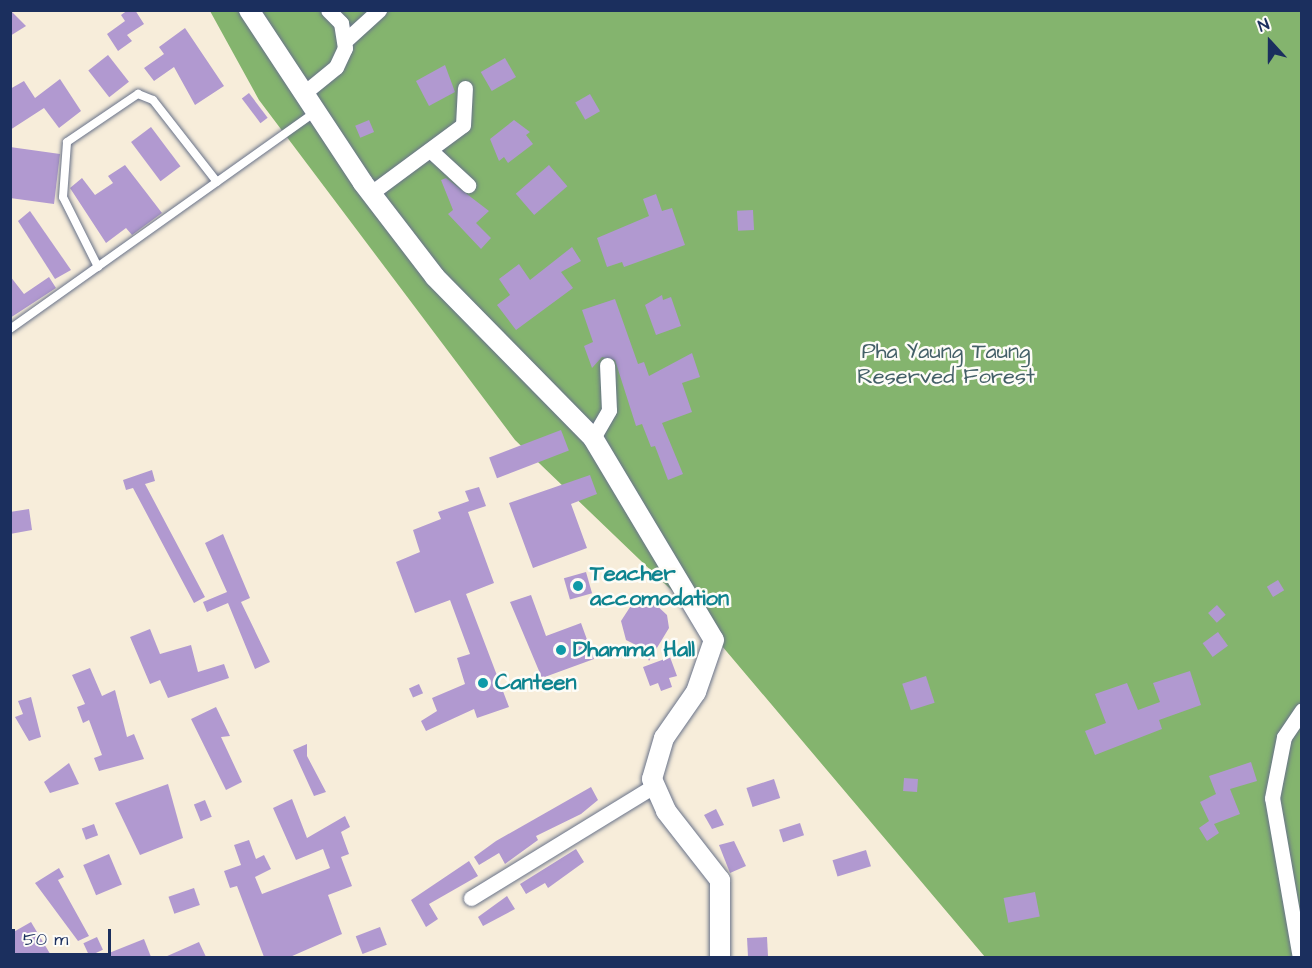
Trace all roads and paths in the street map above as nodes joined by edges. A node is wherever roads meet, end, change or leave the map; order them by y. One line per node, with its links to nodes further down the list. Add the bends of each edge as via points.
1 (249, 10): 6 (street)
2 (328, 10): 4 (street)
3 (379, 10): 4 (street)
4 (346, 40): 6 (street, via 336,67)
5 (465, 88): 8 (street, via 463,125)
6 (304, 93): 7 (street)
7 (316, 112): 9 (lane); 11 (street)
8 (430, 150): 10 (street); 11 (street)
9 (217, 182): 12 (lane); 12 (lane, via 153,100 138,94 67,142 63,197)
10 (468, 185)
11 (371, 193): 15 (street, via 435,277)
12 (98, 267): 13 (lane)
13 (10, 329)
14 (607, 365): 15 (street, via 609,410)
15 (593, 438): 17 (street, via 714,640 696,692 664,738)
16 (1302, 710): 20 (street, via 1284,737 1272,798)
17 (652, 787): 18 (street); 19 (street, via 720,880)
18 (471, 898)
19 (720, 957)
20 (1300, 957)

